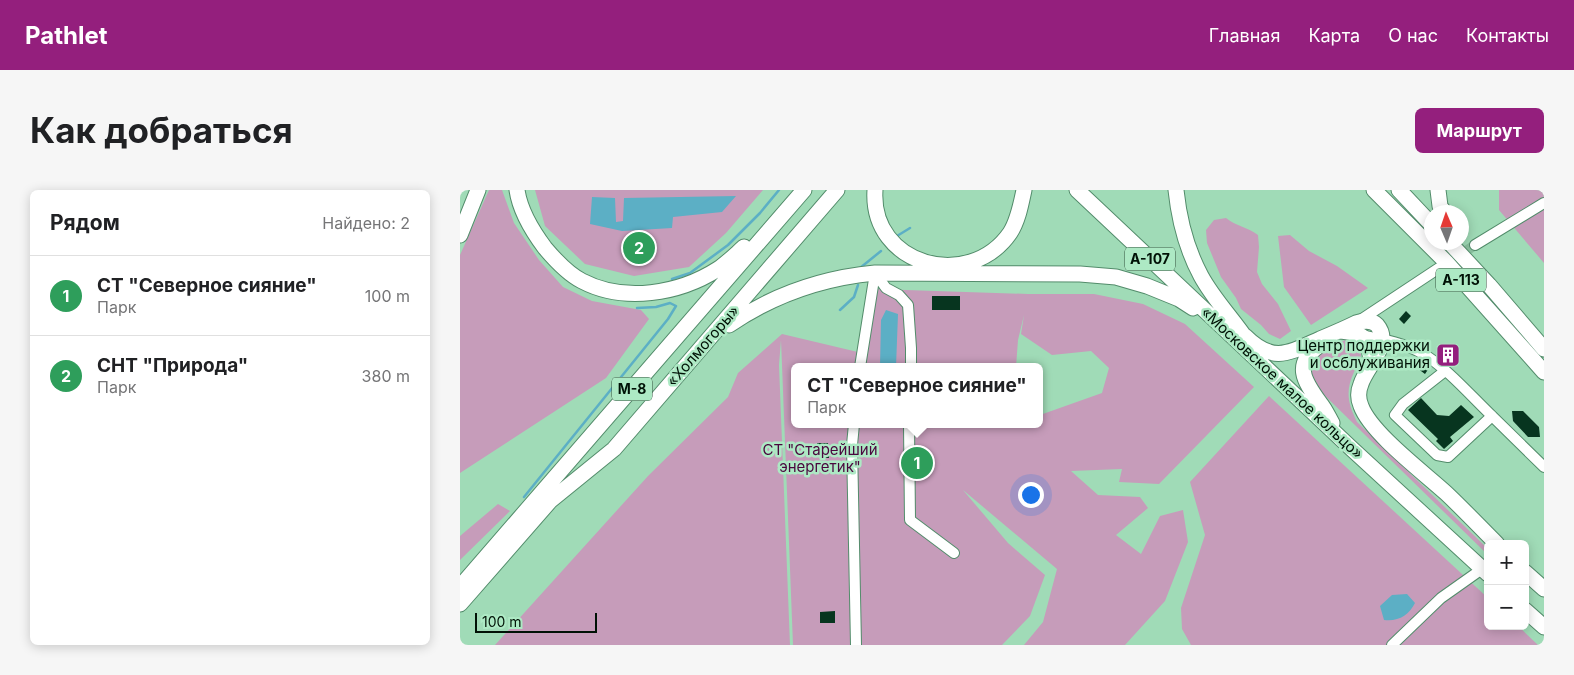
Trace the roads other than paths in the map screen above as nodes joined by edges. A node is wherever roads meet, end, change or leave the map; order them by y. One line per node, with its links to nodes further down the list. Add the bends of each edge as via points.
1 (478, 190): 16 (highway)
2 (517, 190): 14 (highway, via 537,237 564,268 582,281 624,294 670,289 719,269)
3 (804, 190): 14 (highway, «Холмогоры» / М-8)
4 (837, 190): 28 (highway, «Холмогоры» / М-8)
5 (875, 190): 6 (highway, via 878,221 886,236 917,260 938,265 979,259 999,245 1010,232)
6 (1024, 190)
7 (1077, 190): 24 (highway, «Московское малое кольцо» / А-107)
8 (1176, 190): 26 (highway, via 1183,229 1194,262 1201,277)
9 (1374, 190): 36 (highway, А-113, via 1446,262)
10 (1399, 190): 15 (highway)
11 (1438, 190): 13 (highway)
12 (1544, 203): 17 (lane)
13 (1440, 205)
14 (785, 211): 47 (highway, «Холмогоры» / М-8)
15 (1424, 216)
16 (460, 235)
17 (1469, 242)
18 (1469, 245): 22 (highway)
19 (1456, 250): 22 (highway, А-113)
20 (1439, 268): 23 (lane)
21 (875, 273): 24 (highway, via 1116,277 1179,299); 28 (highway, via 847,276 784,294); 32 (lane); 33 (lane, via 886,288 908,305)
22 (1489, 285): 30 (highway, А-113)
23 (1374, 318): 25 (highway, via 1364,321); 31 (highway, via 1380,330)
24 (1222, 327): 34 (highway, «Московское малое кольцо» / А-107)
25 (1358, 329): 27 (highway); 31 (lane); 31 (highway)
26 (1241, 331): 27 (highway, via 1257,346 1276,354 1300,349); 34 (highway)
27 (1338, 332): 40 (highway, via 1311,352 1303,371 1307,385)
28 (713, 335): 49 (highway, «Холмогоры» / М-8, via 614,449 550,500)
29 (1398, 344): 31 (lane); 31 (lane); 35 (lane, via 1423,354)
30 (1544, 349)
31 (1377, 351): 42 (highway, via 1359,390 1361,406 1371,423)
32 (861, 363)
33 (911, 363)
34 (1263, 365): 40 (highway, «Московское малое кольцо» / А-107)
35 (1444, 371): 37 (lane); 37 (lane, via 1394,415 1437,455 1448,457)
36 (1544, 372)
37 (1492, 416): 41 (lane)
38 (854, 428): 52 (lane)
39 (909, 428): 43 (lane, via 910,520)
40 (1342, 440): 44 (highway, «Московское малое кольцо» / А-107)
41 (1544, 468)
42 (1493, 540)
43 (954, 553)
44 (1484, 571)
45 (1484, 573): 53 (lane, via 1442,598)
46 (1529, 576): 48 (highway)
47 (460, 587)
48 (1544, 589)
49 (460, 604)
50 (1529, 614): 51 (highway)
51 (1544, 628)
52 (856, 645)
53 (1392, 645)

